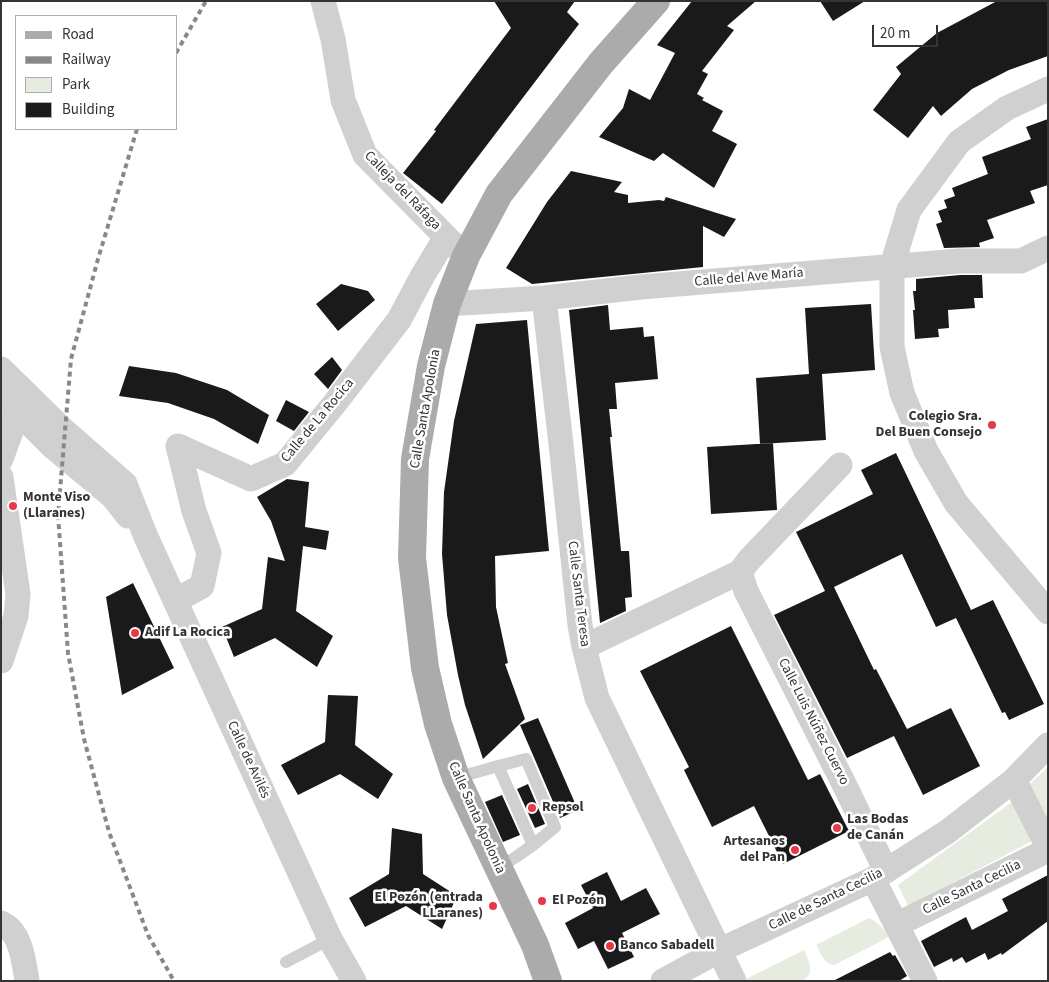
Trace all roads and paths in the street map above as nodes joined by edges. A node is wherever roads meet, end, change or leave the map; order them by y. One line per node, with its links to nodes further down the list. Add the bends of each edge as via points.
1 (322, 1): 4 (street, Calleja del Ráfaga, via 333,38 343,100 365,155)
2 (656, 1): 6 (main road, Calle Santa Apolonia, via 601,63 499,194)
3 (1048, 89): 7 (street, via 1007,108 959,142 909,210)
4 (446, 237): 6 (street, Calleja del Ráfaga); 18 (street, Calle de La Rocica, via 399,320 285,464 251,479 178,446 209,553 202,586)
5 (1048, 248): 7 (street, Calle del Ave María, via 1021,261)
6 (466, 256): 9 (main road, Calle Santa Apolonia)
7 (892, 266): 8 (street, Calle del Ave María); 19 (street, via 892,347 902,393 926,451 956,503)
8 (544, 298): 9 (street, Calle del Ave María); 20 (street, Calle Santa Teresa)
9 (447, 304): 24 (main road, Calle Santa Apolonia, via 431,366 415,459 412,558 425,668 438,724)
10 (1, 369): 13 (street, Calle de Avilés)
11 (1, 380): 12 (street)
12 (6, 408): 13 (street, via 34,415); 14 (street, via 14,423)
13 (57, 438): 14 (street, via 28,438); 18 (street, Calle de Avilés, via 125,484)
14 (3, 454)
15 (840, 465): 17 (street)
16 (1, 477): 21 (street, via 18,594 16,616)
17 (740, 572): 20 (street); 29 (street, Calle Luis Núñez Cuervo, via 746,592 800,696)
18 (176, 601): 32 (street, Calle de Avilés)
19 (1048, 612)
20 (584, 647): 33 (street, Calle Santa Teresa, via 597,698)
21 (1, 660)
22 (1048, 745): 25 (street, Calle de Santa Cecilia)
23 (498, 766): 24 (lane); 26 (lane); 26 (lane, via 526,760 555,827)
24 (456, 778): 28 (main road, Calle Santa Apolonia)
25 (1014, 780): 27 (street); 29 (street, Calle de Santa Cecilia, via 947,832)
26 (533, 844): 28 (lane)
27 (1048, 848): 31 (street, Calle Santa Cecilia)
28 (498, 868): 37 (main road, Calle Santa Apolonia, via 535,945)
29 (880, 875): 31 (street, Calle Luis Núñez Cuervo); 33 (street, Calle de Santa Cecilia)
30 (1, 923): 35 (street, via 8,925 21,948)
31 (896, 925): 40 (street, Calle Luis Núñez Cuervo)
32 (330, 939): 34 (lane); 36 (street, Calle de Avilés)
33 (718, 951): 38 (street, Calle de Santa Cecilia); 39 (street, Calle Santa Teresa)
34 (286, 962)
35 (27, 981)
36 (354, 981)
37 (548, 981)
38 (663, 981)
39 (734, 981)
40 (925, 981)

